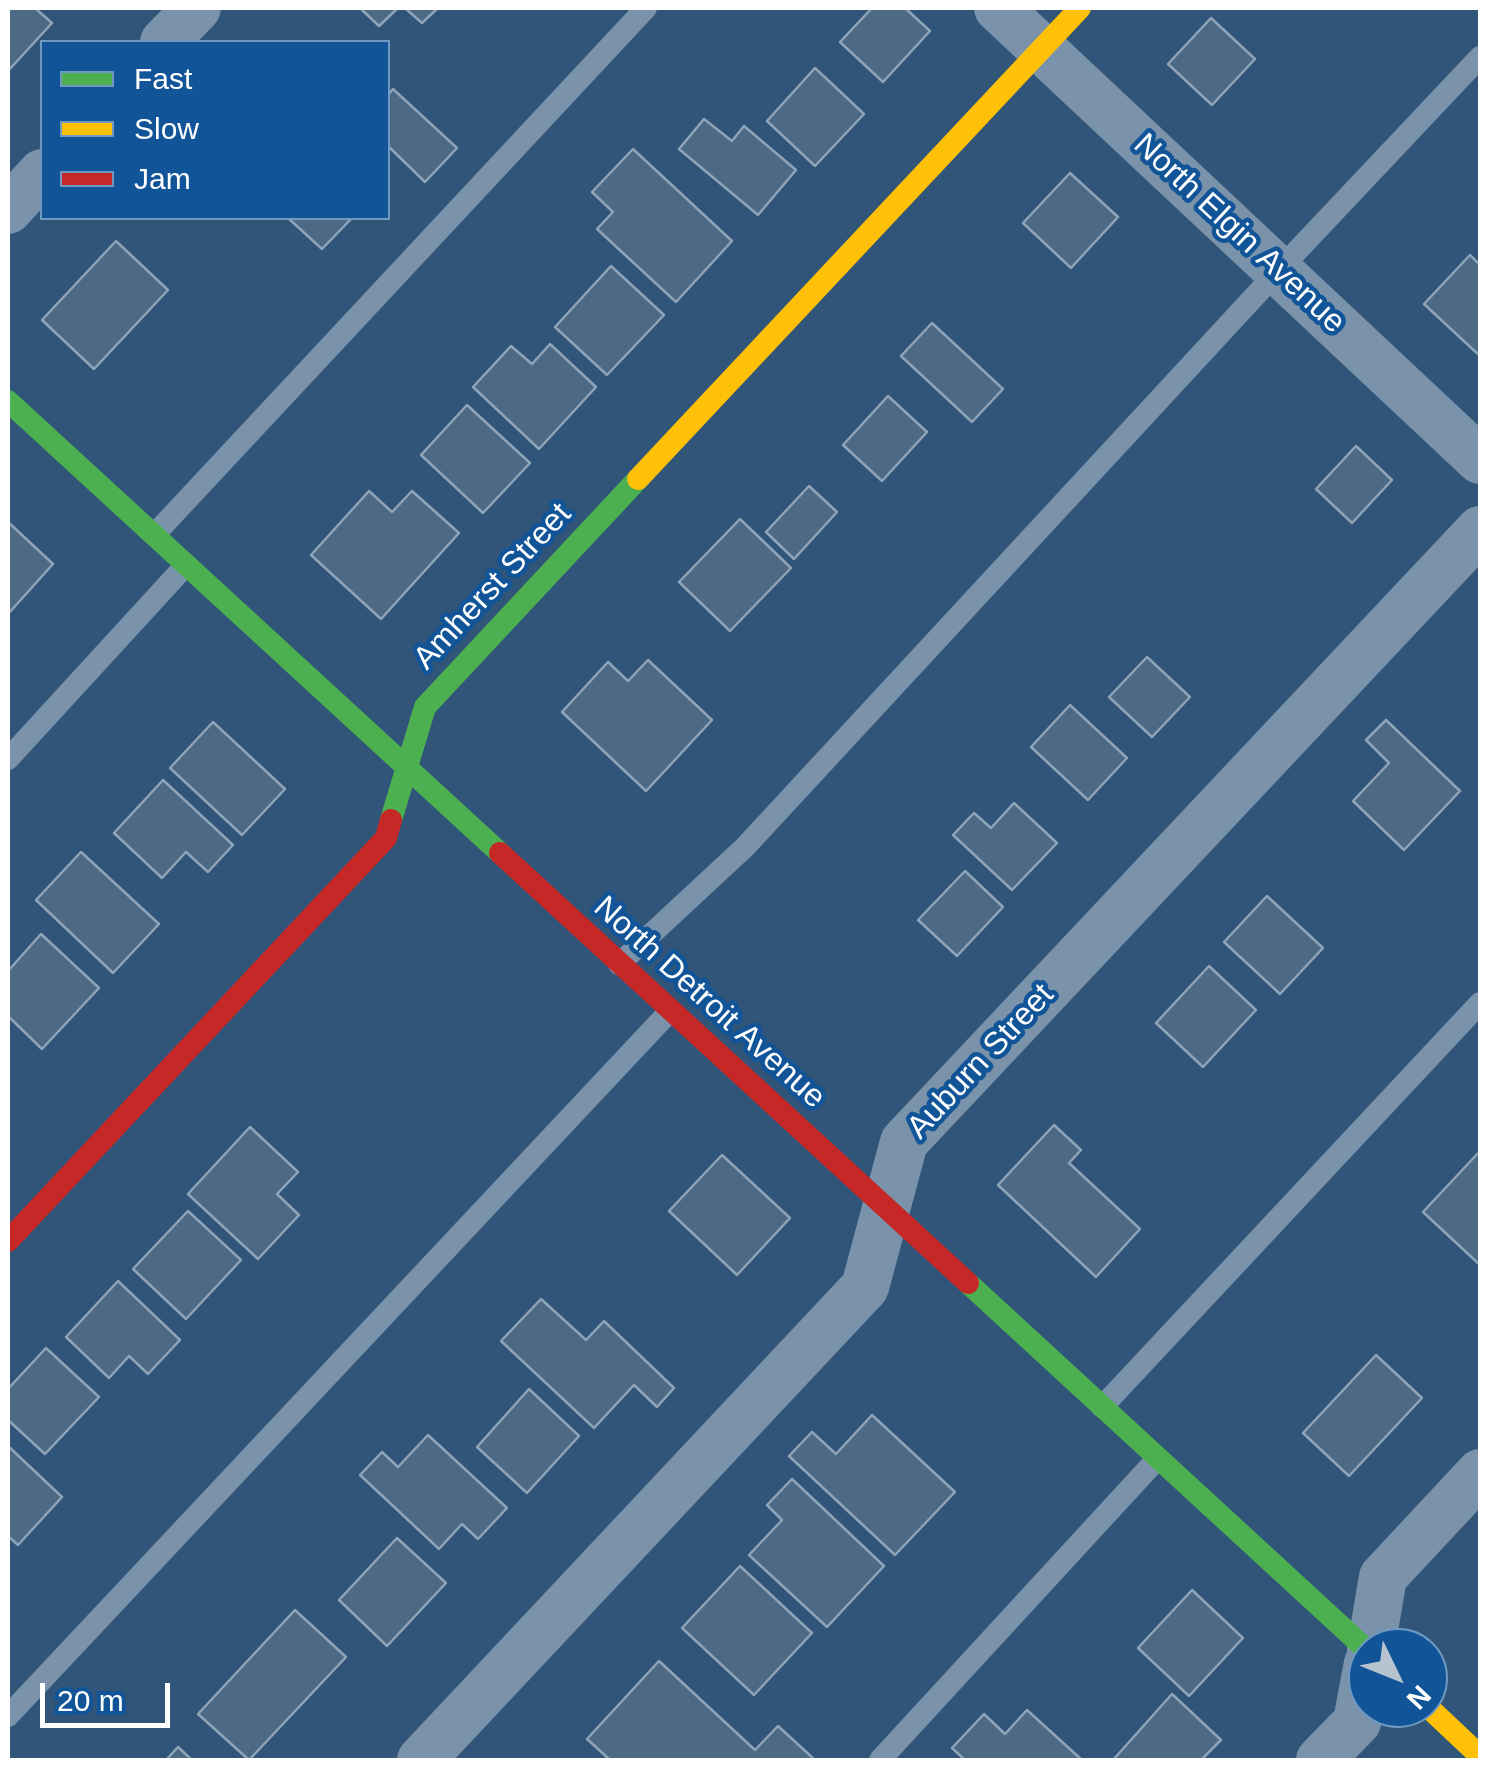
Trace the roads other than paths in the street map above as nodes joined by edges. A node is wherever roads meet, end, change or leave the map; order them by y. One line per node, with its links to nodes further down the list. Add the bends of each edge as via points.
1 (197, 8): 5 (street)
2 (646, 8): 14 (lane)
3 (998, 8): 6 (street, North Elgin Avenue)
4 (1080, 8): 6 (street, Amherst Street)
5 (166, 40)
6 (1042, 48): 10 (street, North Elgin Avenue); 17 (street, Amherst Street, via 426,707)
7 (1480, 58): 10 (lane)
8 (40, 175): 9 (street)
9 (8, 210)
10 (1278, 270): 12 (street, North Elgin Avenue); 18 (lane, via 745,847)
11 (8, 401): 14 (street, North Detroit Avenue)
12 (1480, 460)
13 (1480, 530): 21 (street, Auburn Street, via 904,1142)
14 (153, 536): 15 (street, North Detroit Avenue)
15 (186, 566): 16 (lane); 17 (street, North Detroit Avenue)
16 (8, 759)
17 (406, 770): 18 (street, North Detroit Avenue); 22 (street, Amherst Street, via 386,838)
18 (619, 964): 20 (street, North Detroit Avenue)
19 (1480, 1002): 23 (lane)
20 (670, 1011): 21 (street, North Detroit Avenue); 28 (lane)
21 (886, 1208): 23 (street, North Detroit Avenue); 32 (street, Auburn Street, via 865,1287)
22 (8, 1241)
23 (1102, 1407): 24 (street, North Detroit Avenue)
24 (1158, 1458): 27 (street, North Detroit Avenue); 33 (lane)
25 (1480, 1473): 26 (street, via 1383,1578)
26 (1373, 1628)
27 (1348, 1631)
28 (8, 1716)
29 (1448, 1726): 31 (street)
30 (1351, 1728): 34 (street)
31 (1480, 1756)
32 (421, 1760)
33 (880, 1760)
34 (1320, 1760)

